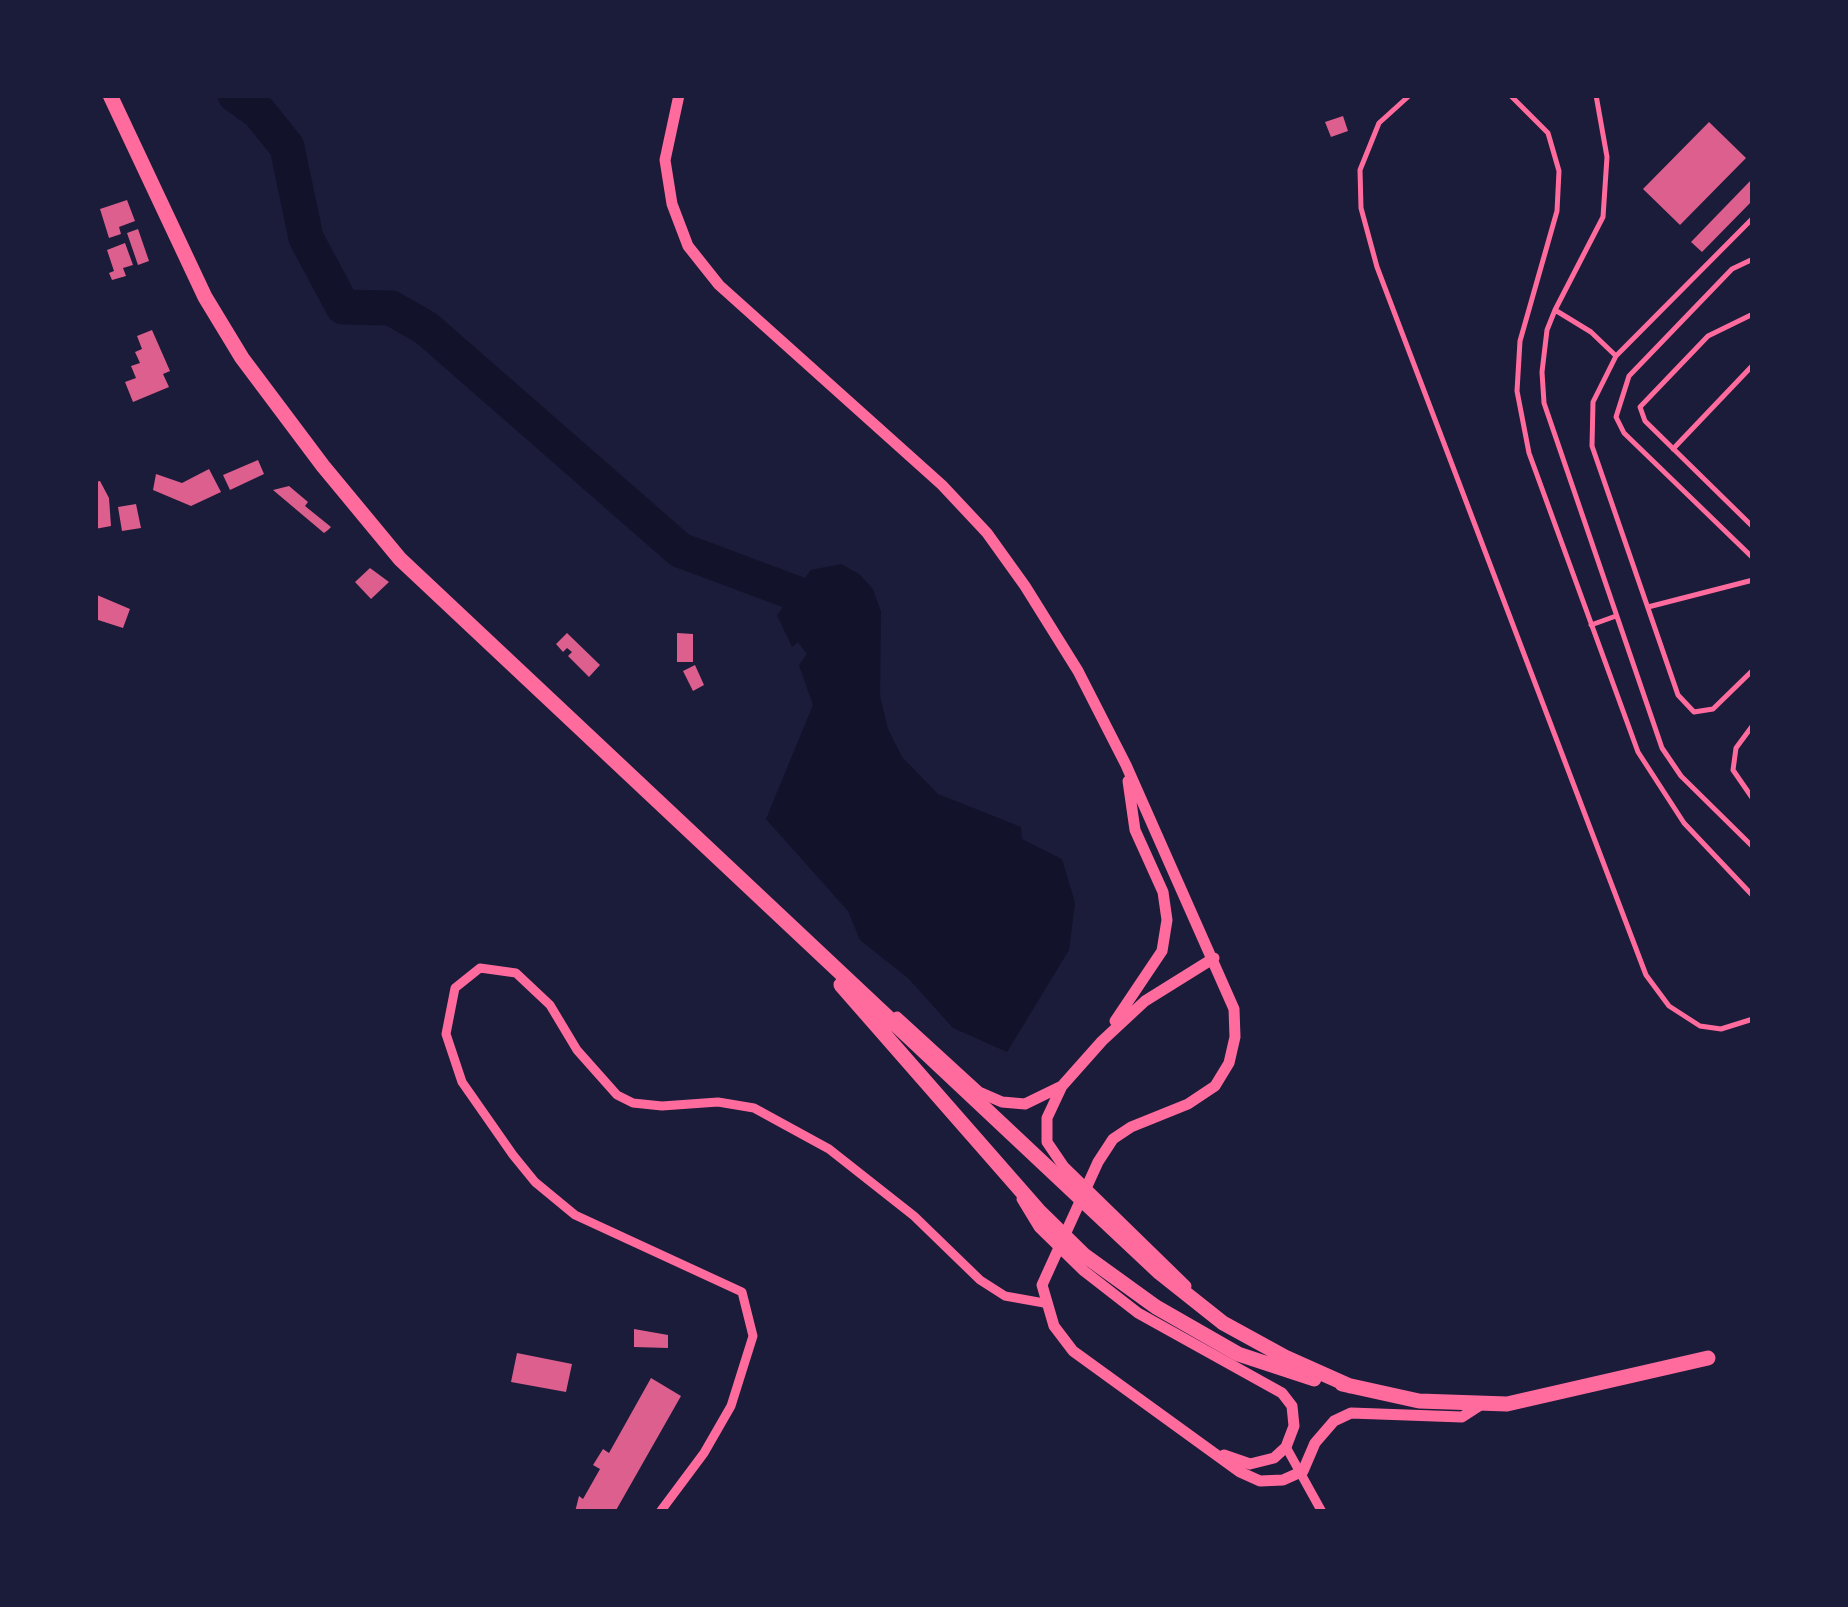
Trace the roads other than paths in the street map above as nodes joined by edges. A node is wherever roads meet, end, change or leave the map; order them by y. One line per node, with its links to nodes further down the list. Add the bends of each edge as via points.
1 (110, 95): 25 (highway, via 206,297 242,358 323,466 400,559)
2 (679, 95): 21 (street, via 664,160 688,246 718,284 878,423 987,533 1078,670)
3 (1410, 95): 28 (lane, via 1379,123 1360,170 1361,208 1384,286 1646,975 1669,1006 1700,1026 1720,1029)
4 (1510, 95): 18 (lane, via 1548,134 1560,171 1557,211 1520,341 1517,390 1522,422)
5 (1596, 95): 8 (lane, via 1607,157 1604,217)
6 (1753, 218): 10 (lane)
7 (1753, 260): 14 (lane, via 1732,269 1630,376 1616,417 1624,433)
8 (1555, 310): 10 (lane); 17 (lane, via 1547,330 1544,403)
9 (1753, 314): 12 (lane, via 1708,336 1640,407 1644,422)
10 (1616, 356): 16 (lane, via 1592,402 1592,446)
11 (1753, 365): 12 (lane)
12 (1672, 449): 13 (lane)
13 (1753, 528)
14 (1753, 558)
15 (1753, 580): 16 (lane)
16 (1648, 607): 19 (lane, via 1678,695 1694,712 1713,710)
17 (1616, 616): 18 (lane); 23 (lane, via 1670,763)
18 (1592, 624): 24 (lane, via 1650,772 1684,823)
19 (1753, 670)
20 (1753, 725): 22 (lane, via 1736,748 1733,770)
21 (1126, 766): 26 (street); 29 (street, via 1135,830 1164,892 1168,920 1150,975)
22 (1753, 799)
23 (1753, 847)
24 (1753, 896)
25 (802, 940): 27 (highway); 31 (highway)
26 (1214, 958): 29 (street, via 1145,1000); 32 (street, via 1234,1009 1228,1063 1215,1086 1114,1140 1048,1264)
27 (851, 983): 30 (street, via 917,1032 979,1092 1024,1104); 33 (highway, via 1116,1234)
28 (1753, 1019)
29 (1102, 1040): 30 (street)
30 (1062, 1086): 33 (street, via 1047,1118 1046,1142)
31 (1006, 1174): 35 (highway, via 1084,1254 1156,1307 1271,1368); 37 (street, via 1039,1227 1084,1271 1154,1322 1282,1393 1294,1426)
32 (1044, 1303): 38 (street, via 1074,1350); 40 (street, via 1005,1296 980,1280 914,1216 829,1149 754,1108 718,1102 662,1106 617,1095 577,1050 550,1005 516,972 480,968 455,988 446,1034 462,1082 513,1156 575,1216 742,1292 753,1336 732,1406)
33 (1224, 1323): 35 (highway)
34 (1708, 1358): 36 (highway, via 1592,1388)
35 (1350, 1386): 36 (highway)
36 (1480, 1406): 39 (street, via 1462,1417 1352,1413 1334,1421)
37 (1286, 1447): 38 (street, via 1250,1464); 39 (street)
38 (1211, 1450): 39 (street, via 1260,1481)
39 (1303, 1471): 41 (street)
40 (660, 1512)
41 (1322, 1512)

